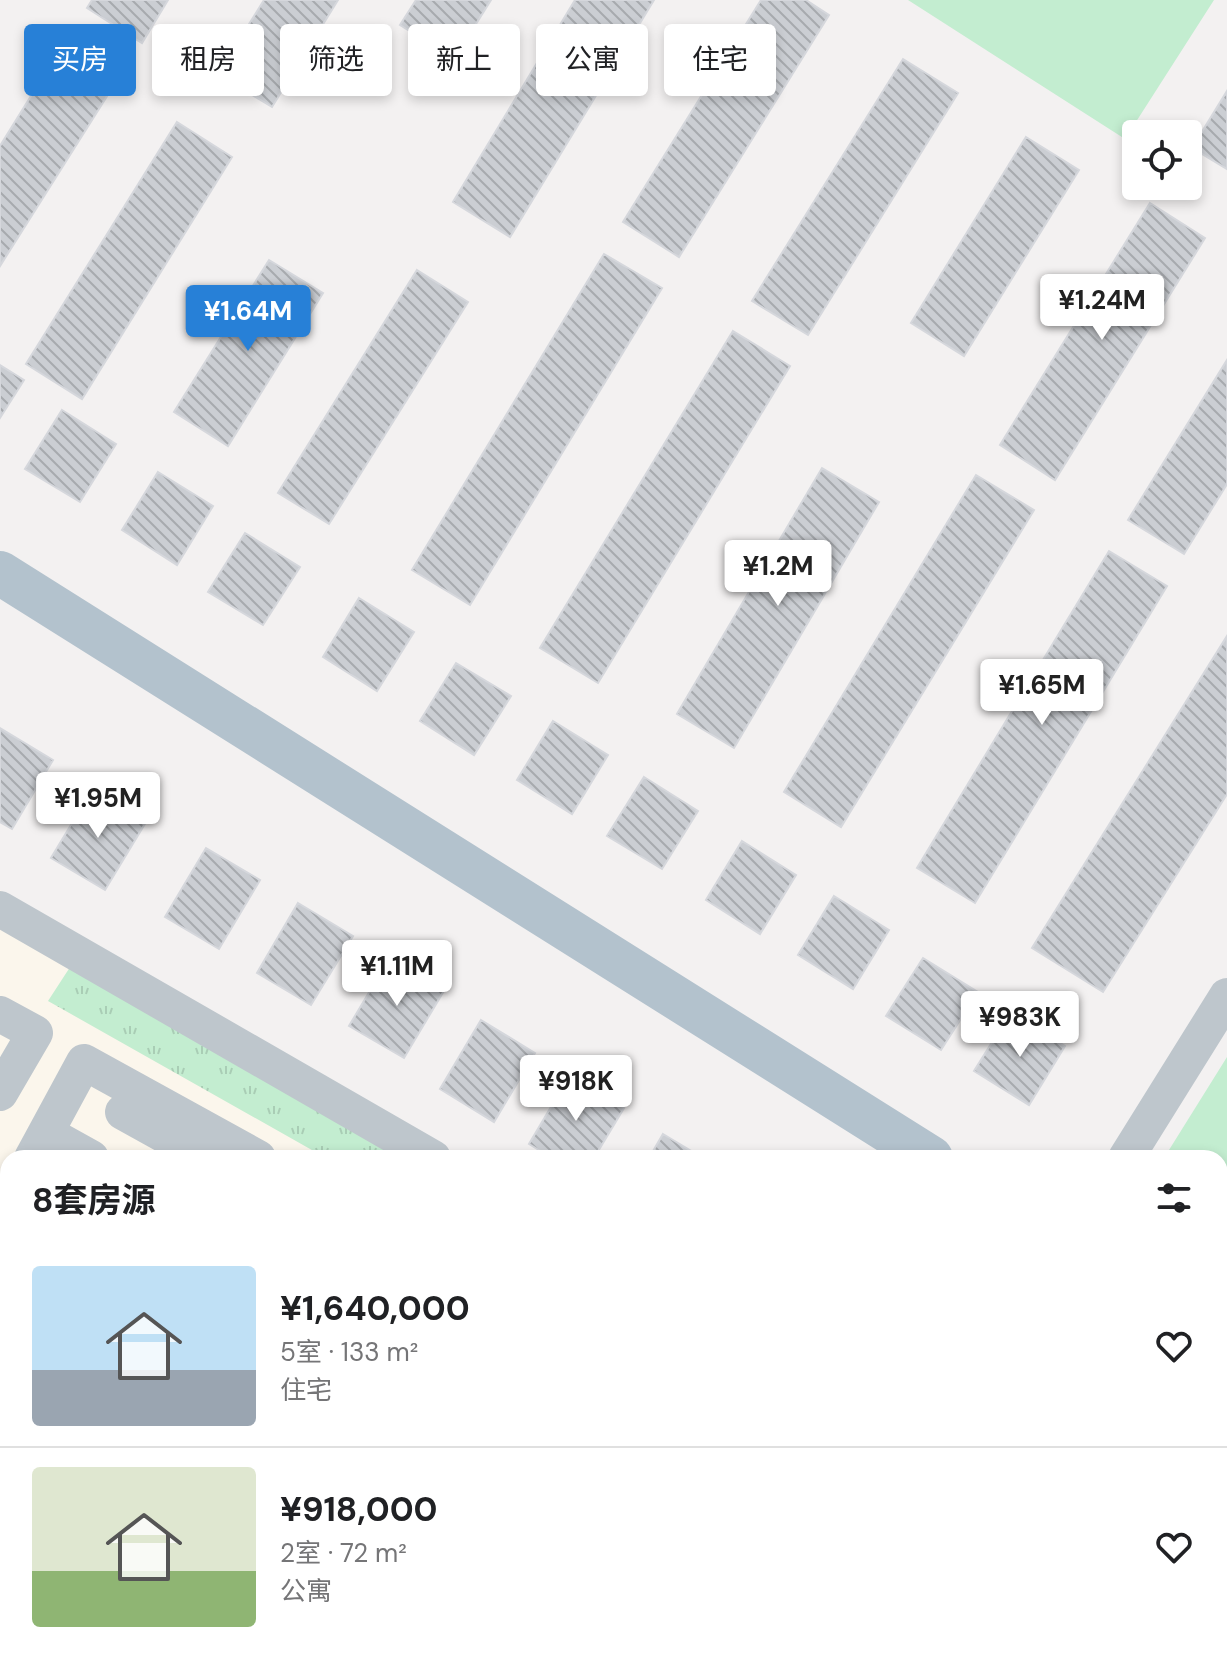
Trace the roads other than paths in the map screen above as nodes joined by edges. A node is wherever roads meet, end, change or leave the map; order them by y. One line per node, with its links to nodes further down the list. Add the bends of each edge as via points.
1 (0, 573): 12 (main road)
2 (0, 909): 11 (street)
3 (1227, 996): 13 (street)
4 (0, 1014): 5 (street, via 35,1033)
5 (10, 1054): 7 (street)
6 (72, 1084): 8 (street); 9 (street); 10 (street, via 84,1062)
7 (0, 1093)
8 (39, 1146)
9 (192, 1150)
10 (244, 1150)
11 (419, 1150)
12 (918, 1150)
13 (1131, 1150)

